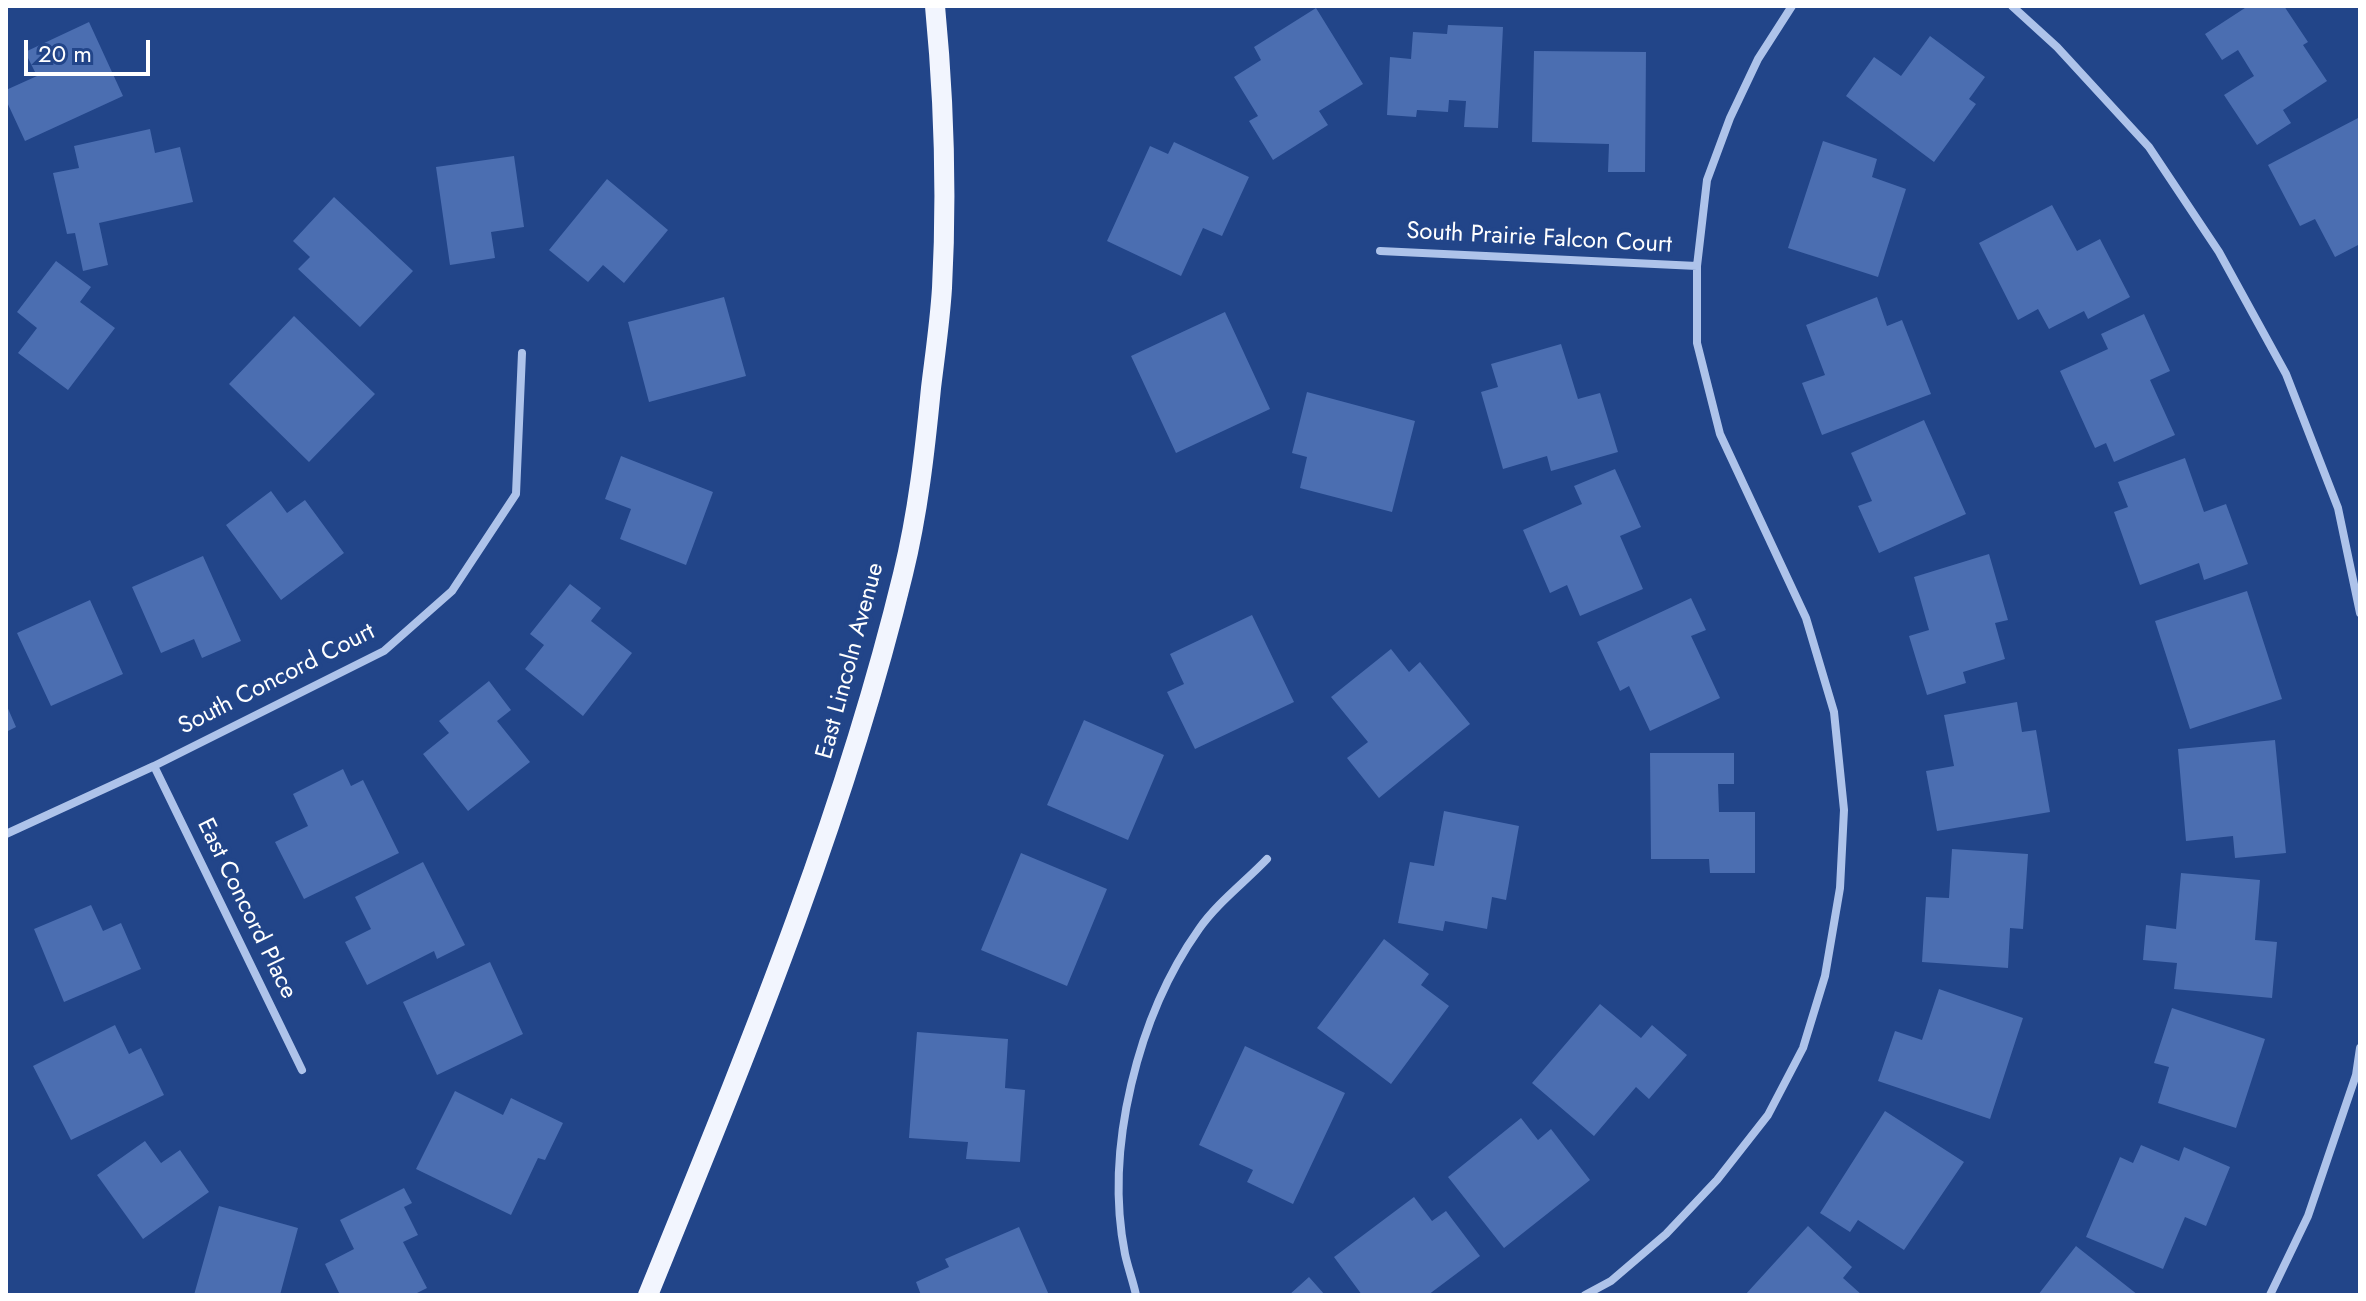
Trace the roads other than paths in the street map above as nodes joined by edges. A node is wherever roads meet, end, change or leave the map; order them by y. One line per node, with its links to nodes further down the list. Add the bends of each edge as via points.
1 (935, 6): 13 (main road, East Lincoln Avenue, via 944,168 942,288 924,464 903,573 847,773 774,977)
2 (1792, 6): 5 (street, via 1758,59 1716,155 1707,180)
3 (2012, 6): 7 (street, via 2149,147 2219,252 2286,374 2338,508)
4 (1380, 251): 5 (street, South Prairie Falcon Court)
5 (1697, 266): 15 (street, via 1697,343 1720,434 1806,618 1834,712 1844,810 1840,888 1825,976 1803,1048 1768,1115 1666,1234 1611,1281)
6 (522, 353): 8 (street, South Concord Court, via 516,494 452,591 384,651)
7 (2360, 613)
8 (154, 766): 9 (street, South Concord Court); 12 (street, East Concord Place)
9 (6, 834)
10 (1267, 859): 14 (street, via 1202,926 1172,970 1143,1039 1127,1103 1119,1183 1125,1252)
11 (2360, 1048): 16 (street, via 2356,1075 2308,1216)
12 (302, 1070)
13 (648, 1295)
14 (1136, 1295)
15 (1585, 1295)
16 (2270, 1295)

